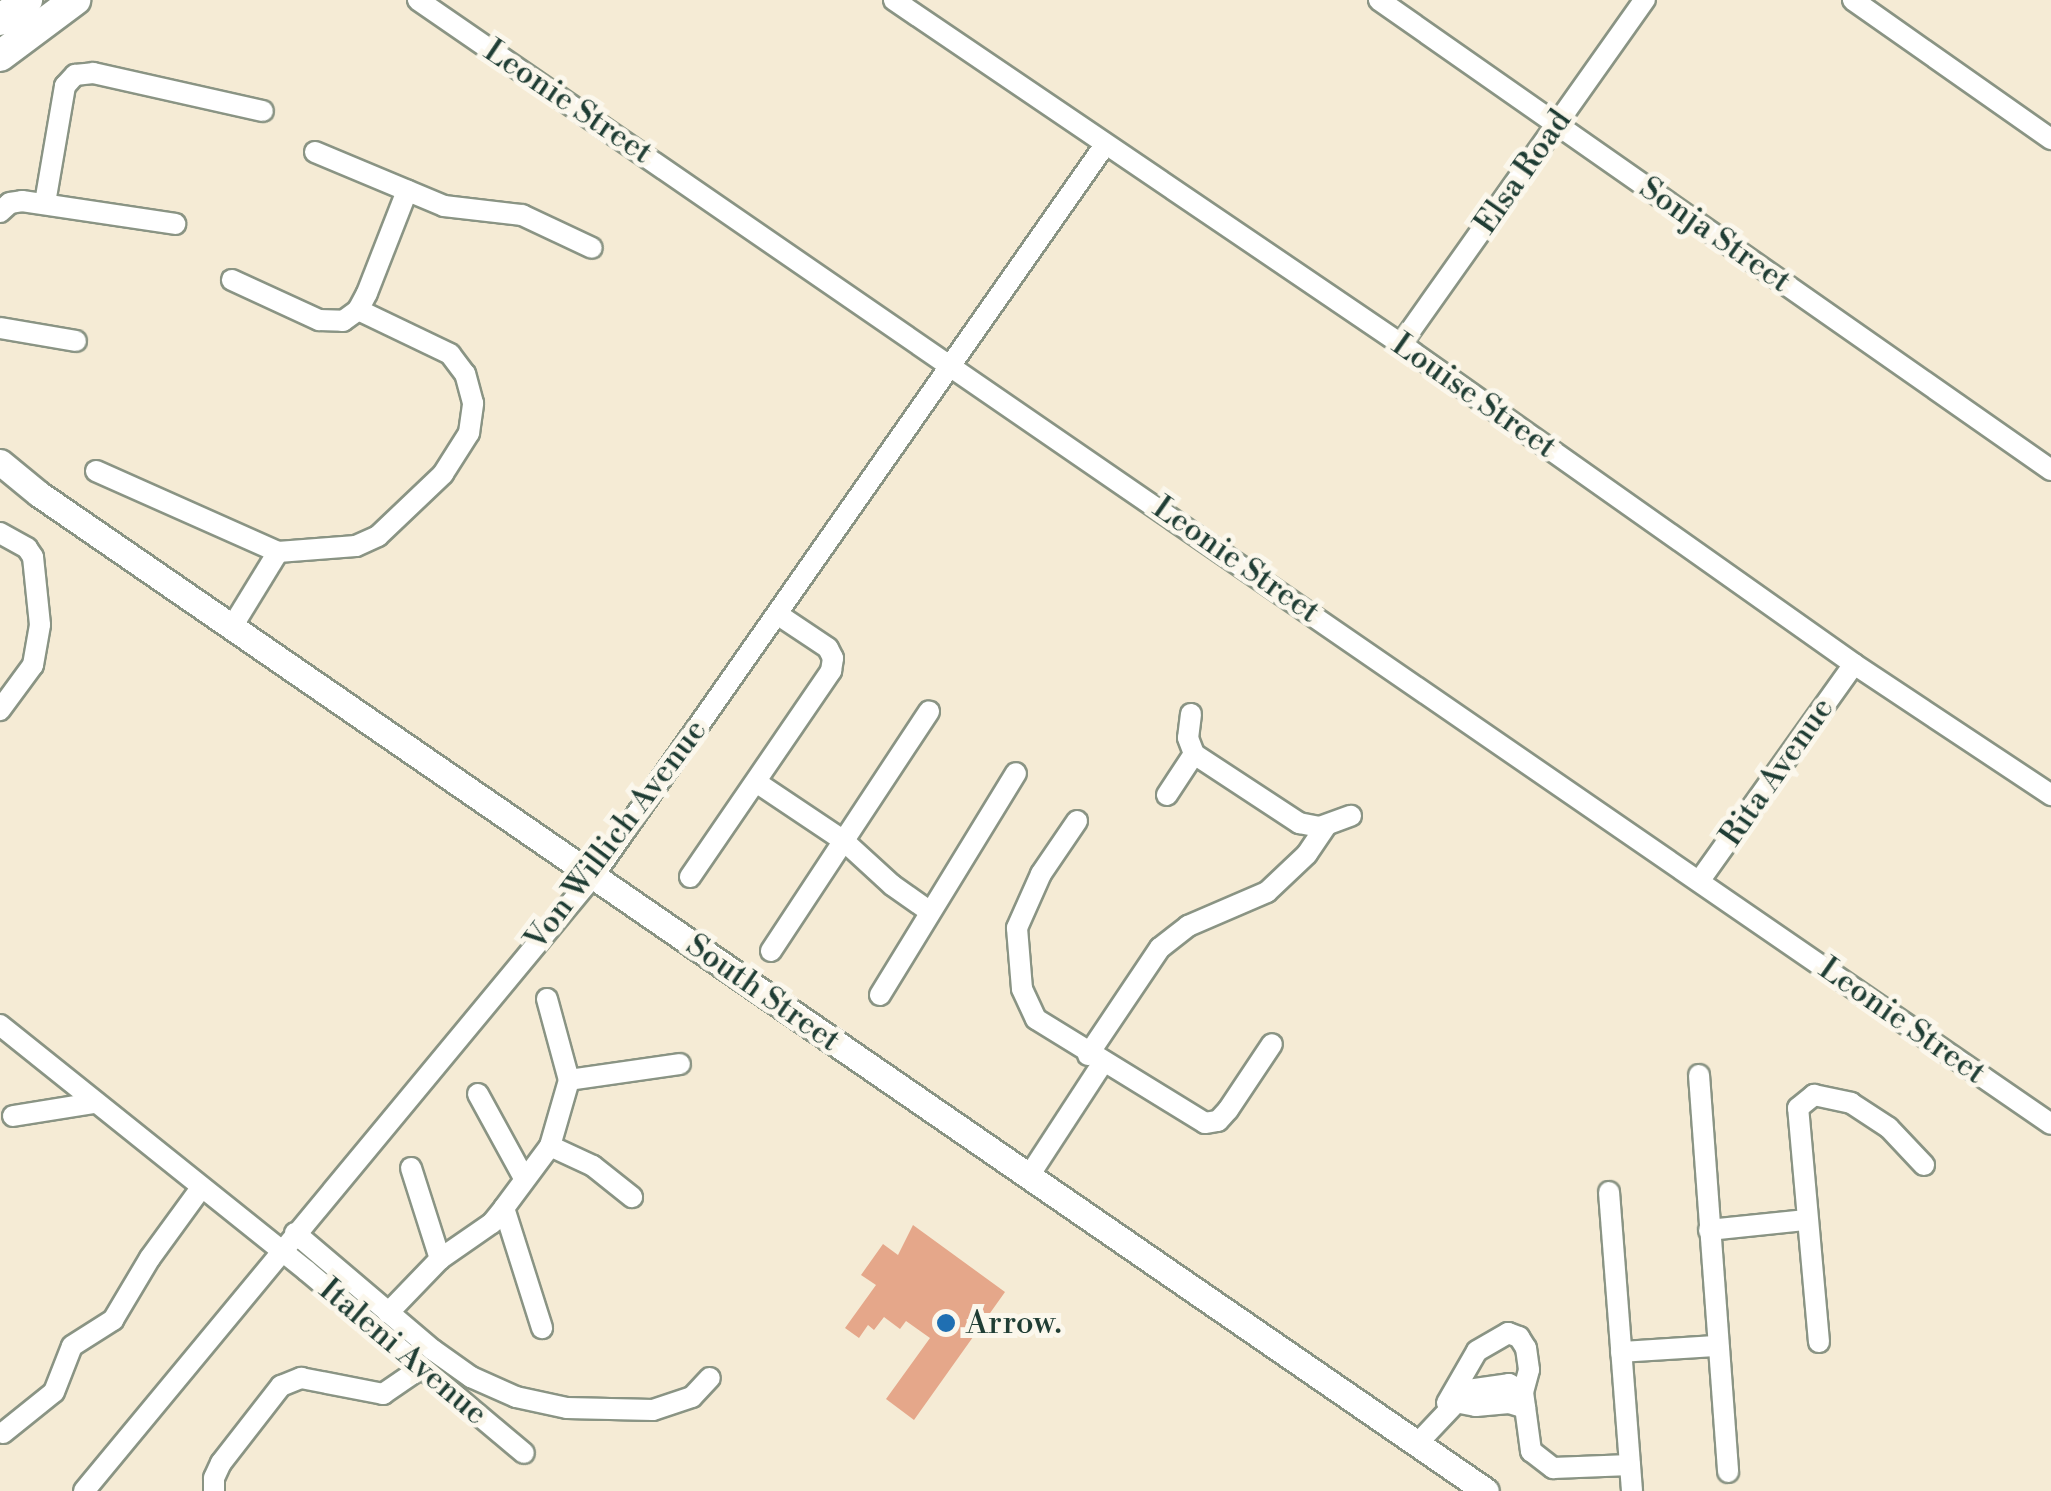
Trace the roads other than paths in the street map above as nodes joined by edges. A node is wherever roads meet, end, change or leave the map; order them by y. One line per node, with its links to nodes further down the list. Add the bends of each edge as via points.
1 (26, 0): 8 (main road)
2 (76, 0): 9 (main road)
3 (418, 0): 25 (street, Leonie Street)
4 (894, 0): 13 (street, Louise Street)
5 (1379, 0): 11 (street, Sonja Street)
6 (1645, 0): 11 (street, Elsa Road)
7 (1853, 0): 12 (street)
8 (0, 20)
9 (0, 56)
10 (262, 111): 16 (street, via 94,73 75,76 65,86)
11 (1556, 124): 24 (street, Elsa Road); 27 (street, Sonja Street)
12 (2051, 138)
13 (1104, 146): 24 (street, Louise Street); 25 (street, Von Willich Avenue)
14 (315, 152): 15 (street)
15 (407, 192): 19 (street, via 444,206 522,214); 21 (street)
16 (45, 203): 17 (street, via 10,203); 18 (street)
17 (0, 212)
18 (175, 224)
19 (592, 248)
20 (232, 280): 21 (street, via 319,320 343,321)
21 (358, 310): 32 (street, via 436,344 458,363 472,403 470,433 422,499 378,536 356,546)
22 (0, 328): 23 (street)
23 (76, 341)
24 (1401, 344): 35 (street, Louise Street)
25 (952, 365): 33 (street, Von Willich Avenue); 50 (street, Leonie Street)
26 (0, 462): 30 (street, South Street)
27 (2051, 470)
28 (96, 471): 32 (street)
29 (0, 475): 30 (street, South Street)
30 (40, 494): 34 (street, South Street)
31 (0, 534): 36 (street, via 34,557 40,625 33,665)
32 (278, 552): 34 (street)
33 (777, 614): 41 (street, via 828,648 833,664); 48 (street, Von Willich Avenue)
34 (232, 626): 48 (street, South Street)
35 (1854, 664): 43 (street, Louise Street); 50 (street, Rita Avenue)
36 (0, 710)
37 (929, 711): 47 (street)
38 (1190, 714): 39 (street)
39 (1194, 754): 42 (street); 46 (street, via 1300,823)
40 (1016, 773): 51 (street)
41 (756, 782): 47 (street); 49 (street)
42 (1168, 795)
43 (2051, 796)
44 (1351, 816): 46 (street)
45 (1077, 821): 57 (street, via 1030,894 1017,944 1026,1004 1045,1027)
46 (1326, 826): 57 (street, via 1267,892 1188,926 1160,948)
47 (844, 840): 51 (street); 52 (street)
48 (594, 875): 68 (street, South Street); 76 (street, Von Willich Avenue)
49 (690, 877)
50 (1700, 880): 64 (street, Leonie Street)
51 (929, 910): 53 (street)
52 (771, 951)
53 (880, 995)
54 (548, 1000): 60 (street)
55 (3, 1034): 62 (street, Italeni Avenue)
56 (1272, 1044): 57 (street, via 1212,1124 1196,1122)
57 (1095, 1060): 68 (street)
58 (680, 1064): 60 (street)
59 (1698, 1076): 75 (street)
60 (569, 1080): 65 (street)
61 (478, 1094): 69 (street)
62 (94, 1102): 63 (street); 70 (street, Italeni Avenue)
63 (12, 1116)
64 (2051, 1124)
65 (550, 1146): 69 (street); 72 (street, via 593,1166)
66 (1924, 1166): 74 (street, via 1867,1112 1822,1095 1804,1100 1798,1108)
67 (411, 1168): 78 (street)
68 (1029, 1176): 89 (street, South Street)
69 (524, 1178): 73 (street)
70 (201, 1188): 77 (street, Italeni Avenue); 88 (street, via 113,1320 72,1346 54,1392)
71 (1609, 1192): 83 (street)
72 (632, 1198)
73 (504, 1208): 78 (street); 80 (street)
74 (1806, 1220): 75 (street); 81 (street)
75 (1709, 1230): 82 (street)
76 (295, 1233): 77 (street, Von Willich Avenue); 79 (street)
77 (282, 1250): 84 (street, Italeni Avenue); 94 (street, Von Willich Avenue)
78 (440, 1259): 79 (street)
79 (388, 1312): 85 (street, via 471,1377 537,1403 653,1410 692,1397)
80 (542, 1328)
81 (1819, 1342)
82 (1717, 1346): 83 (street); 93 (street)
83 (1622, 1352): 92 (street)
84 (421, 1368): 90 (street, Italeni Avenue); 95 (street, via 383,1394 290,1380 221,1463)
85 (710, 1378)
86 (1524, 1400): 87 (street); 87 (street, via 1526,1348 1519,1336 1498,1336 1477,1351); 92 (street, via 1528,1444 1556,1470)
87 (1450, 1408): 89 (street)
88 (2, 1432)
89 (1417, 1444): 91 (street, South Street)
90 (524, 1453)
91 (1445, 1463): 96 (street); 97 (street, South Street)
92 (1630, 1465): 98 (street)
93 (1728, 1472)
94 (84, 1491)
95 (214, 1491)
96 (1471, 1491)
97 (1486, 1491)
98 (1632, 1491)

